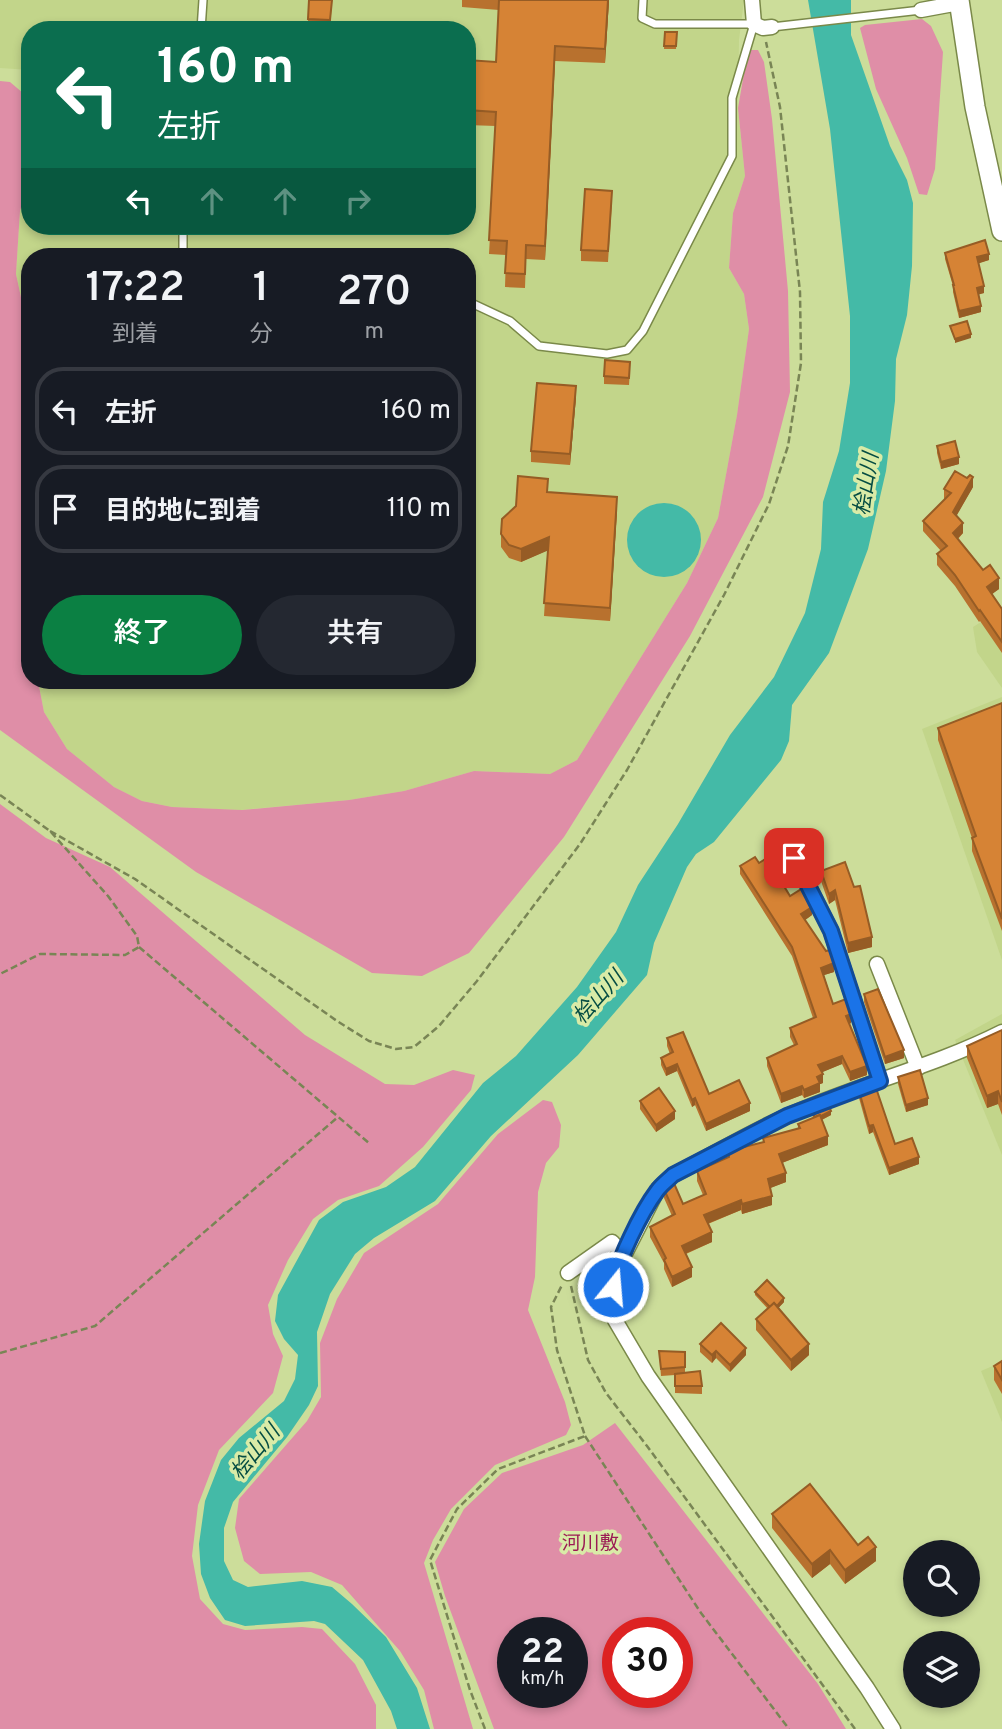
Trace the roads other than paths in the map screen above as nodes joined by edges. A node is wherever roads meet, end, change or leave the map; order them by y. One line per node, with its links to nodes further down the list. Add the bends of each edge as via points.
1 (203, 0): 6 (lane)
2 (643, 0): 7 (lane, via 642,18 655,24)
3 (752, 0): 7 (street)
4 (959, 1): 5 (street); 8 (street, via 975,107)
5 (921, 10): 7 (lane)
6 (202, 21)
7 (763, 26): 9 (lane, via 732,98 732,156 643,331 627,349 607,354 539,346 510,321)
8 (1002, 231)
9 (476, 304)
10 (794, 858): 14 (street, via 831,931)
11 (877, 964): 13 (street)
12 (1002, 1032): 13 (street)
13 (918, 1068): 14 (street)
14 (880, 1081): 15 (street, via 787,1116 673,1175 657,1189)
15 (623, 1254): 16 (street, via 612,1242); 17 (street, via 615,1273 615,1320 648,1376)
16 (568, 1273)
17 (893, 1729)

